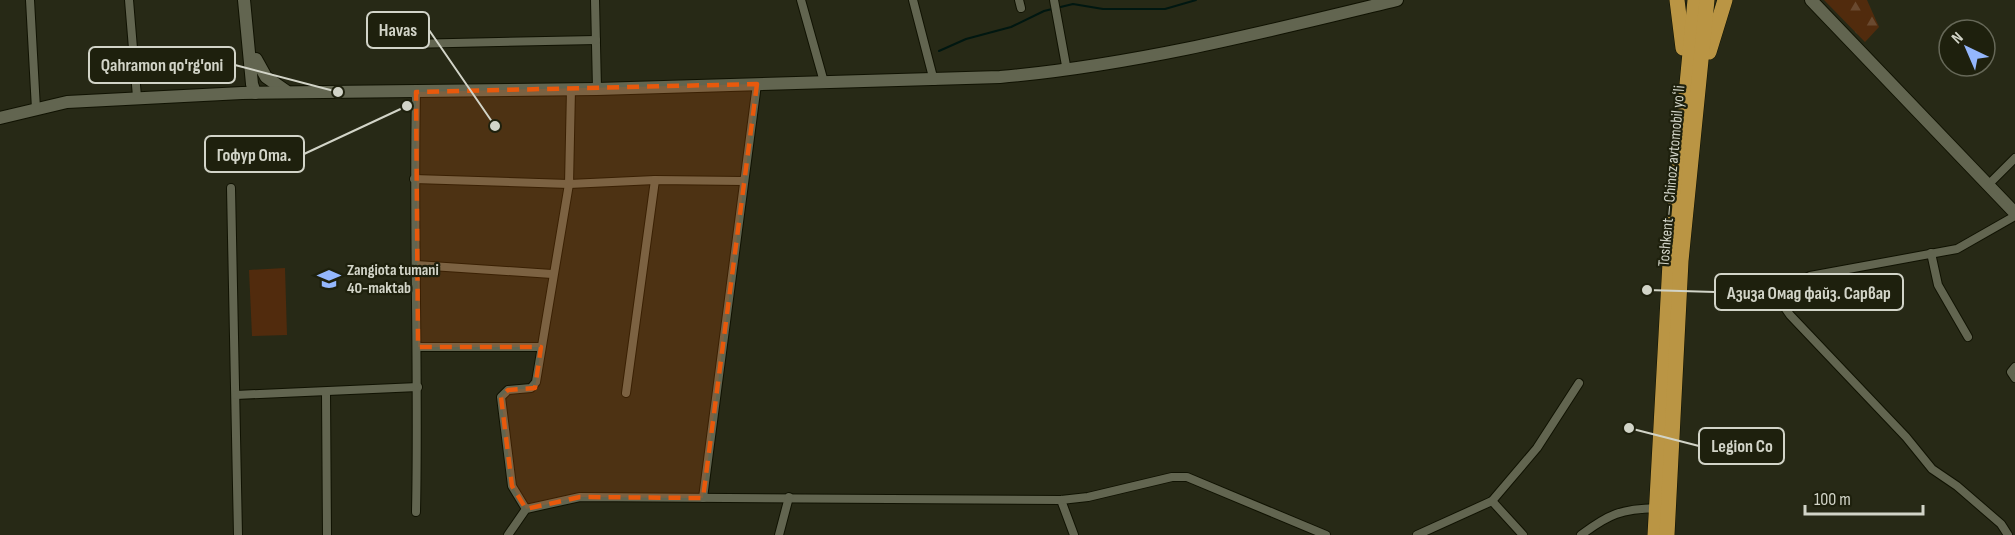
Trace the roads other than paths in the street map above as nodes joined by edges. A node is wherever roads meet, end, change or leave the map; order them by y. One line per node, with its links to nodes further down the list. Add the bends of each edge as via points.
1 (30, 0): 29 (street)
2 (129, 0): 28 (street)
3 (244, 0): 26 (main road)
4 (251, 0): 17 (main road)
5 (595, 0): 15 (street)
6 (801, 0): 20 (street)
7 (913, 0): 19 (street)
8 (1053, 0): 18 (street)
9 (1397, 0): 18 (main road, via 1186,50)
10 (1677, 0): 27 (highway)
11 (1695, 0): 27 (highway, Toshkent — Chinoz avtomobil yoʻli)
12 (1707, 0): 27 (highway, Toshkent — Chinoz avtomobil yoʻli)
13 (1725, 0): 27 (highway)
14 (1811, 0): 36 (main road)
15 (596, 40): 16 (street); 23 (street)
16 (407, 44)
17 (256, 59): 24 (main road, via 270,81); 26 (main road)
18 (1067, 71): 19 (main road)
19 (934, 81): 20 (main road)
20 (824, 82): 21 (main road)
21 (757, 84): 23 (main road); 34 (street)
22 (571, 89): 23 (main road); 25 (main road); 35 (street)
23 (597, 89)
24 (287, 92): 25 (main road); 26 (main road)
25 (416, 92): 32 (street)
26 (255, 93): 28 (main road)
27 (1691, 96): 56 (highway, Toshkent — Chinoz avtomobil yoʻli, via 1670,263); 69 (highway, Toshkent — Chinoz avtomobil yoʻli)
28 (137, 97): 29 (main road, via 67,102)
29 (36, 109): 30 (main road)
30 (0, 118)
31 (2015, 158): 36 (street)
32 (414, 178): 35 (street); 40 (street)
33 (655, 180): 34 (street); 35 (street); 50 (street)
34 (742, 181): 53 (street)
35 (569, 184): 41 (street)
36 (1988, 185): 38 (main road)
37 (231, 188): 51 (street)
38 (2015, 215): 39 (street, via 1956,249)
39 (1931, 253): 42 (street, via 1938,285); 70 (street, via 1810,276 1781,292 1783,305 1932,469 2001,524)
40 (416, 265): 41 (street); 43 (street)
41 (552, 274): 44 (street)
42 (1968, 337)
43 (418, 347): 44 (street); 48 (street)
44 (541, 347): 57 (street, via 534,386 508,390 501,397 512,486)
45 (2015, 367): 46 (street, via 2011,372)
46 (2015, 378)
47 (1579, 383): 55 (street, via 1537,448)
48 (418, 387): 49 (street); 58 (street)
49 (326, 393): 51 (street); 60 (street)
50 (626, 393)
51 (236, 395): 59 (street)
52 (789, 497): 53 (street); 54 (street); 62 (street)
53 (703, 498): 57 (street, via 580,497)
54 (1061, 500): 63 (street); 64 (street, via 1187,477)
55 (1492, 501): 65 (street); 66 (street)
56 (1657, 508): 67 (street, via 1627,509 1606,516); 68 (highway, Toshkent — Chinoz avtomobil yoʻli)
57 (526, 509): 61 (street)
58 (416, 512)
59 (238, 535)
60 (327, 535)
61 (508, 535)
62 (779, 535)
63 (1074, 535)
64 (1326, 535)
65 (1417, 535)
66 (1523, 535)
67 (1581, 535)
68 (1655, 535)
69 (1667, 535)
70 (2008, 535)

